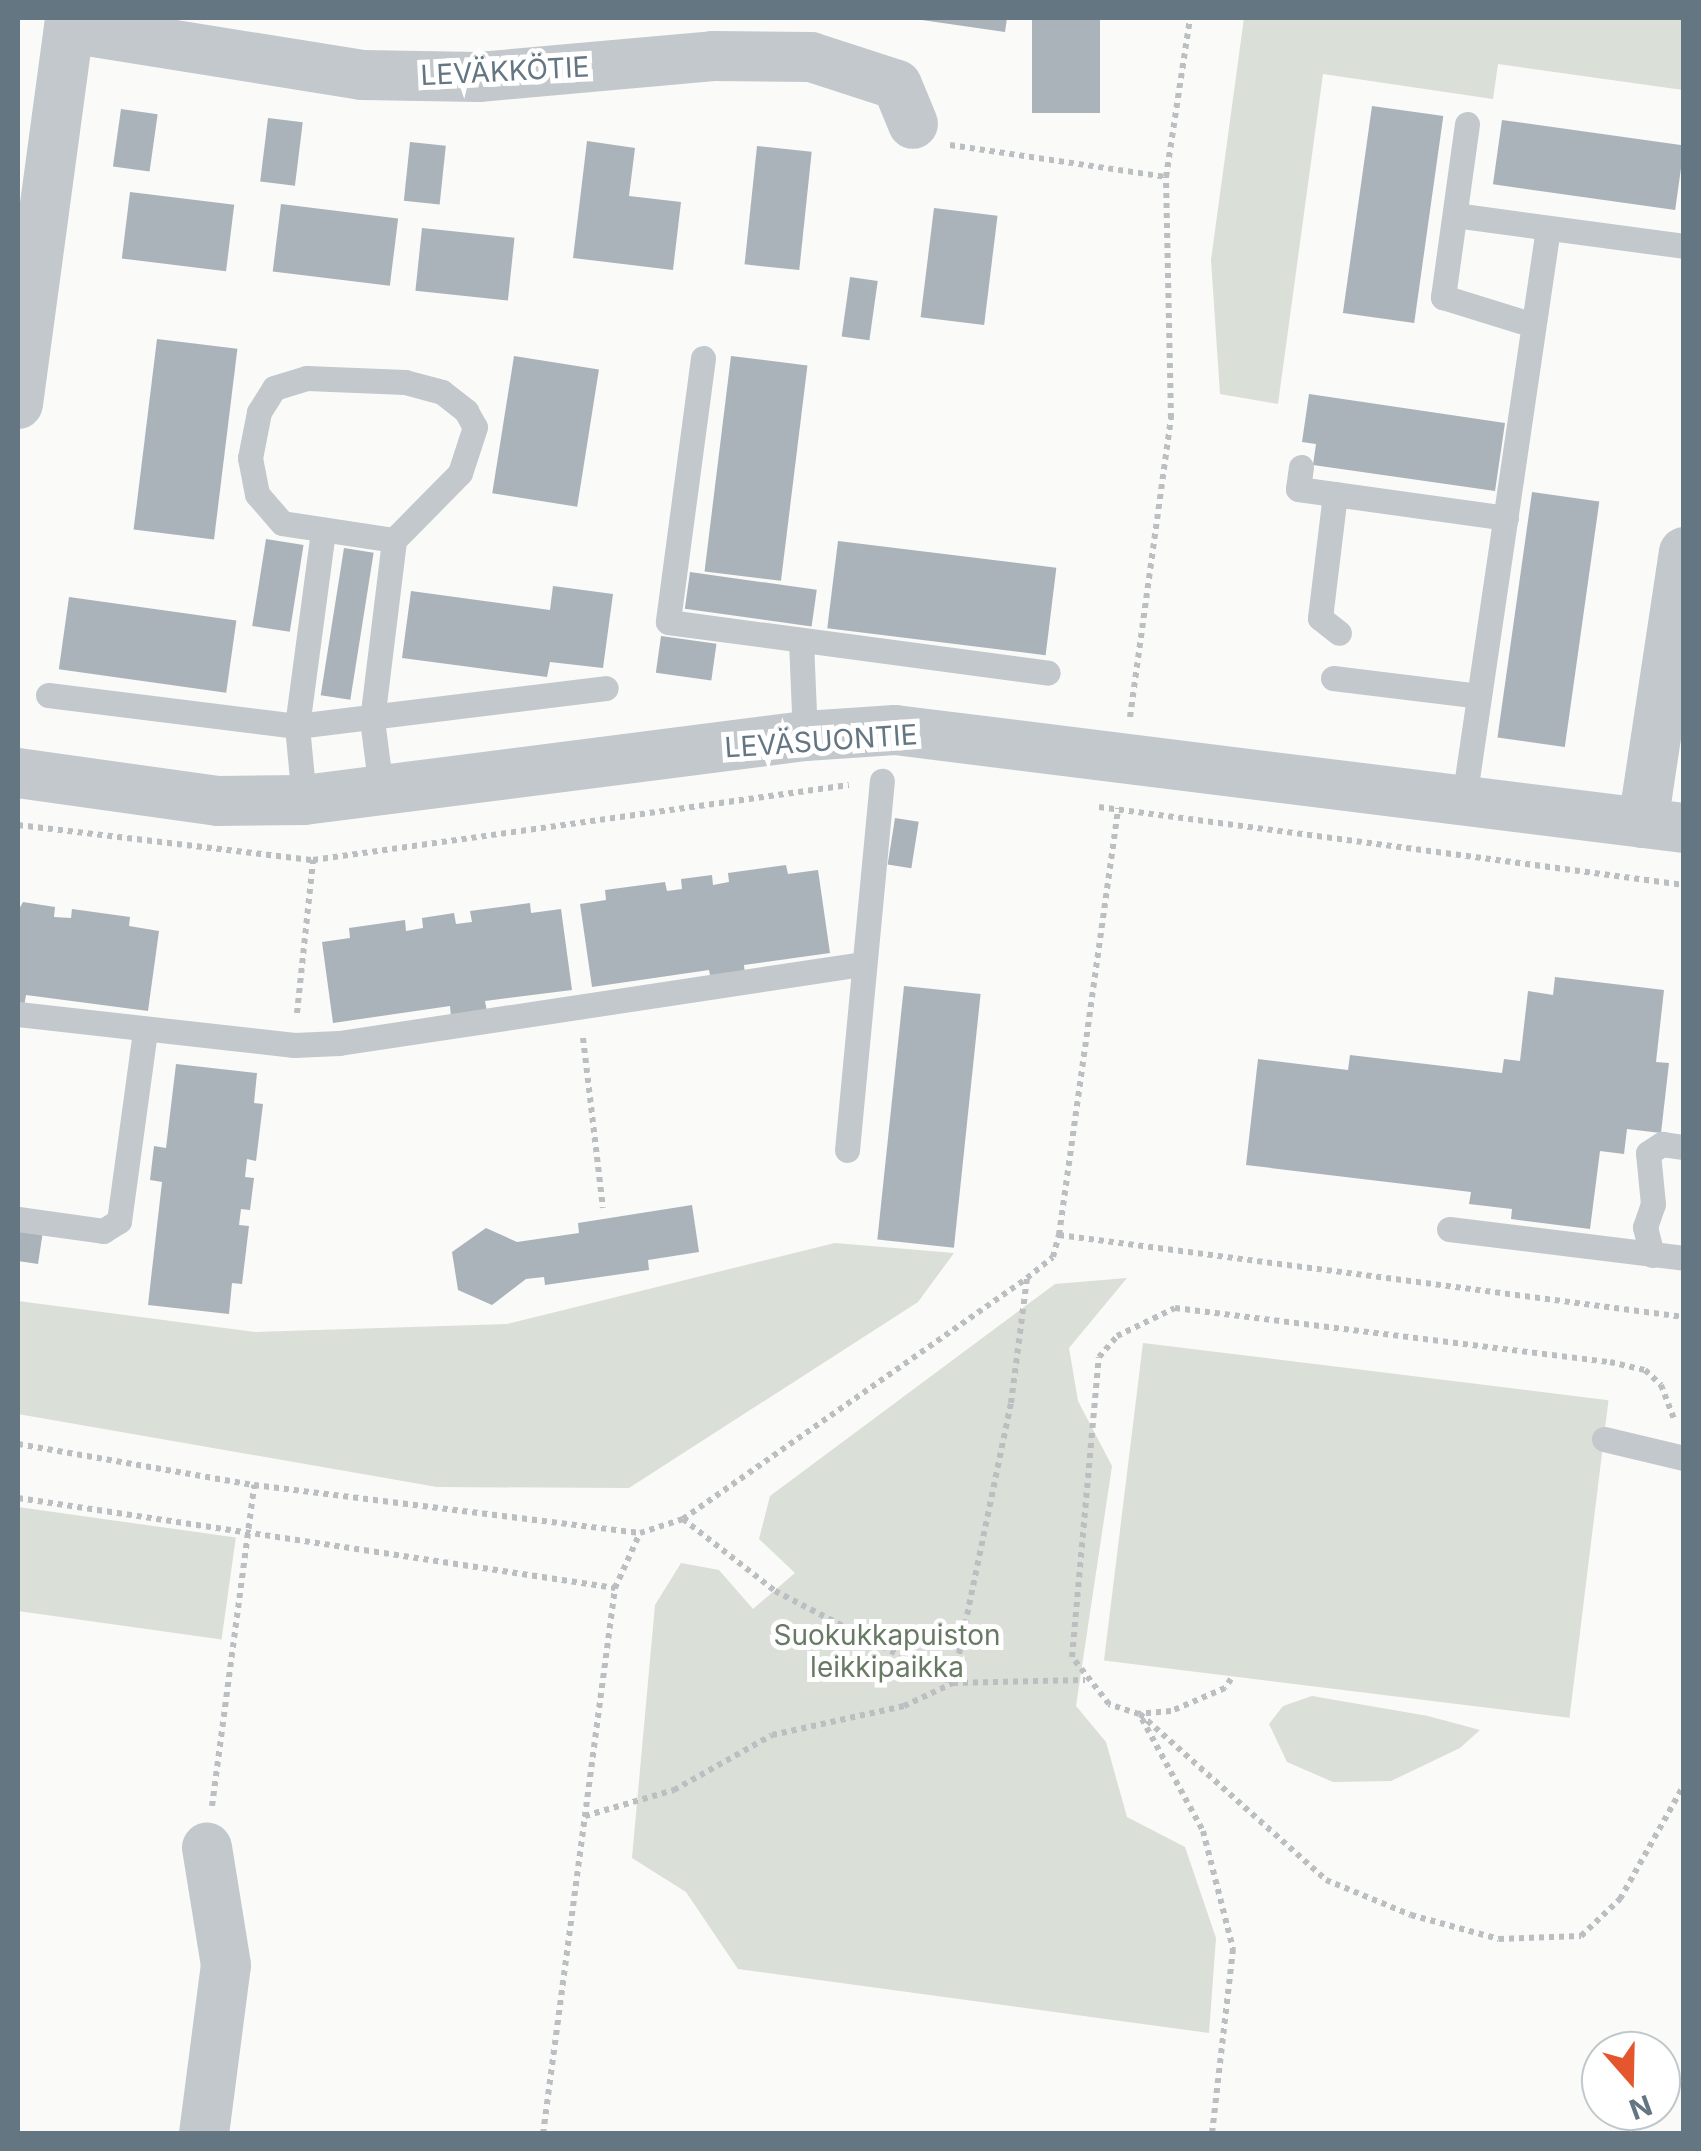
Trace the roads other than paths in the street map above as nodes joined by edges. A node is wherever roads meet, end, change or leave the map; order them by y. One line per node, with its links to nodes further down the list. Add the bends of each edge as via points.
1 (69, 23): 2 (street, LEVÄKKÖTIE, via 362,75 479,77 713,56 812,57 896,85); 7 (street)
2 (913, 124)
3 (1467, 124): 4 (lane)
4 (1455, 214): 5 (lane); 8 (lane, via 1443,297)
5 (1548, 228): 6 (lane); 8 (lane)
6 (1684, 246)
7 (26, 278): 10 (street)
8 (1534, 325): 13 (lane)
9 (703, 358): 18 (lane, via 668,622)
10 (18, 404)
11 (1301, 466): 12 (lane, via 1298,489)
12 (1335, 494): 13 (lane); 17 (lane, via 1320,618)
13 (1506, 518): 23 (lane)
14 (324, 530): 15 (lane); 15 (lane, via 282,523 258,494 250,458 259,412 274,388 307,378 405,382 442,392 466,410 475,428 460,473); 25 (lane)
15 (394, 540): 24 (lane)
16 (1684, 552): 32 (street)
17 (1339, 633)
18 (801, 641): 19 (lane); 26 (lane)
19 (1048, 672)
20 (1333, 678): 23 (lane)
21 (606, 688): 24 (lane)
22 (48, 695): 25 (lane)
23 (1480, 696): 31 (lane)
24 (372, 720): 25 (lane); 29 (lane)
25 (298, 726): 30 (lane)
26 (805, 736): 29 (street, LEVÄSUONTIE); 31 (street, LEVÄSUONTIE, via 895,730)
27 (18, 773): 30 (street, LEVÄSUONTIE, via 218,801)
28 (882, 781): 33 (lane)
29 (381, 789): 30 (street, LEVÄSUONTIE)
30 (304, 800)
31 (1464, 800): 32 (street, LEVÄSUONTIE)
32 (1663, 826)
33 (862, 964): 35 (lane, via 294,1045); 37 (lane)
34 (18, 1014): 35 (lane)
35 (144, 1031): 38 (lane, via 120,1221 104,1231)
36 (1684, 1146): 40 (lane, via 1662,1144 1648,1153 1653,1204 1645,1228)
37 (847, 1150)
38 (18, 1219)
39 (1449, 1229): 40 (lane)
40 (1652, 1254): 41 (lane)
41 (1684, 1258)
42 (1604, 1439): 43 (lane)
43 (1682, 1458)
44 (207, 1848): 45 (street, via 226,1966)
45 (204, 2134)

